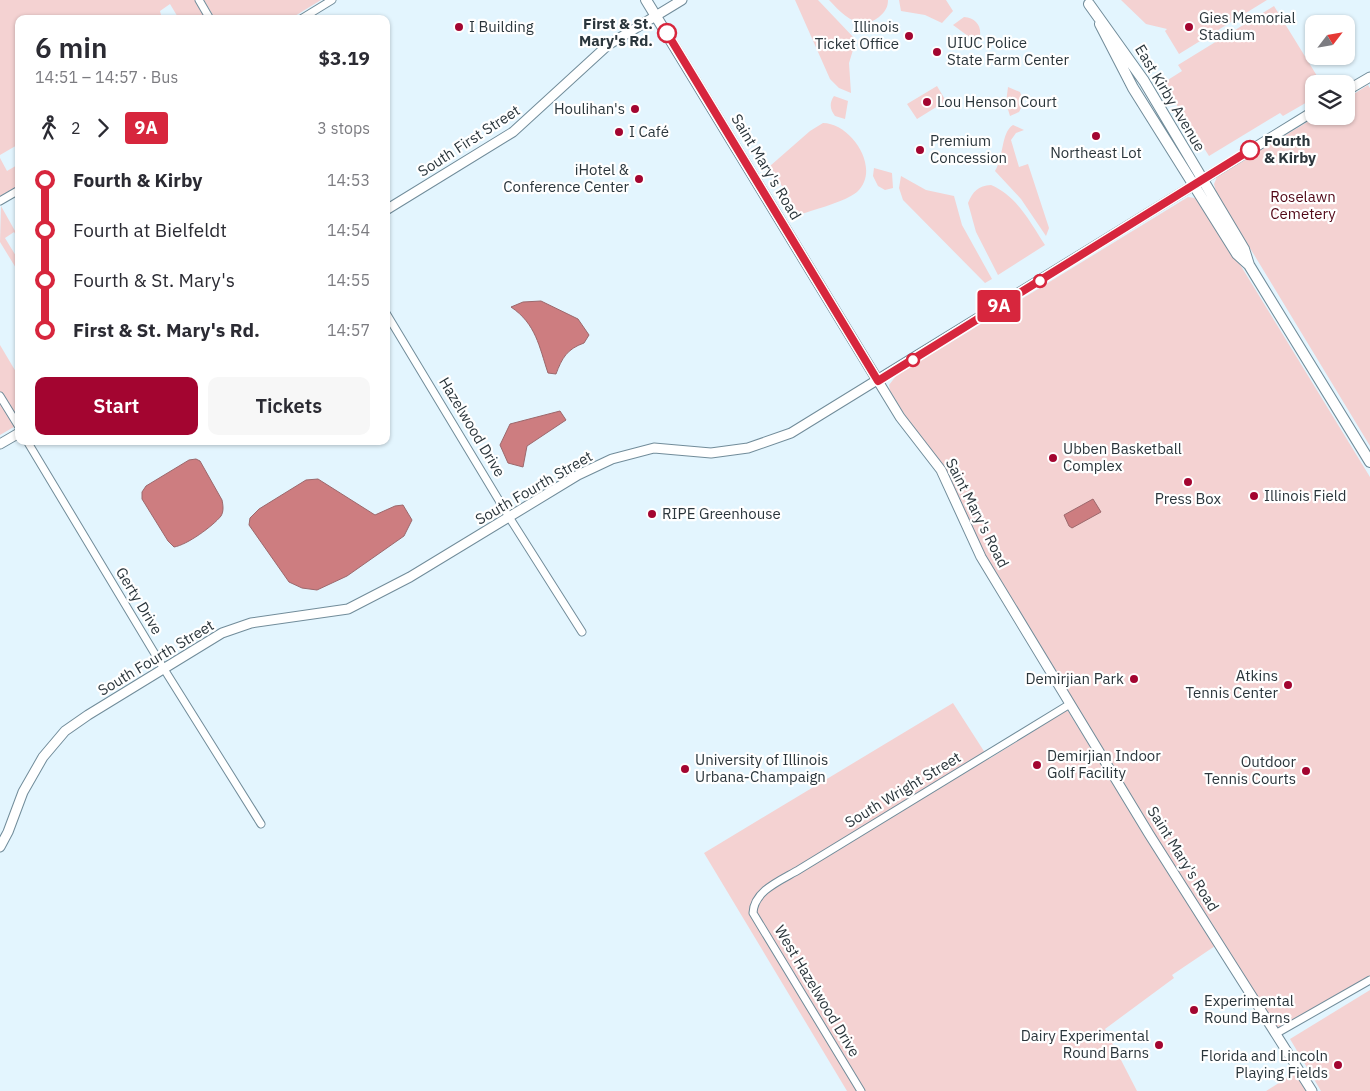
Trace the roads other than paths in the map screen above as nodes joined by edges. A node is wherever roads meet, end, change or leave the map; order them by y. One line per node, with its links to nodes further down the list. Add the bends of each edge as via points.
1 (199, 0): 6 (street)
2 (332, 0): 7 (street)
3 (646, 0): 8 (main road, Saint Mary's Road)
4 (682, 0): 8 (street, South First Street)
5 (1088, 2): 12 (main road, East Kirby Avenue, via 1134,88)
6 (208, 15)
7 (308, 15)
8 (656, 15): 15 (street, South First Street, via 608,45 513,132); 17 (main road, Saint Mary's Road)
9 (1370, 77): 10 (street)
10 (1355, 86)
11 (1305, 117): 12 (street, South Fourth Street)
12 (1199, 183): 17 (street, South Fourth Street); 23 (main road, East Kirby Avenue, via 1244,249 1249,265)
13 (15, 192): 14 (street)
14 (0, 201)
15 (390, 208)
16 (390, 320): 24 (street, Hazelwood Drive)
17 (878, 381): 24 (street, South Fourth Street, via 774,441 711,453 654,448 612,459 578,475); 27 (street, Saint Mary's Road, via 900,417 941,470 981,557)
18 (0, 396): 19 (street)
19 (15, 420)
20 (15, 435): 21 (street)
21 (0, 444)
22 (29, 445): 26 (street, Gerty Drive)
23 (1370, 462)
24 (509, 517): 25 (street, Hazelwood Drive); 26 (street, South Fourth Street, via 410,577 348,609 251,623 222,633)
25 (582, 632)
26 (164, 669): 28 (street, Gerty Drive); 29 (street, South Fourth Street, via 65,731 43,757 23,792)
27 (1070, 704): 30 (street, South Wright Street, via 765,891); 32 (street, Saint Mary's Road)
28 (261, 824)
29 (0, 847)
30 (754, 904): 33 (street, West Hazelwood Drive, via 753,913)
31 (1370, 980): 32 (street)
32 (1277, 1033): 34 (street, Saint Mary's Road)
33 (862, 1091)
34 (1312, 1091)

